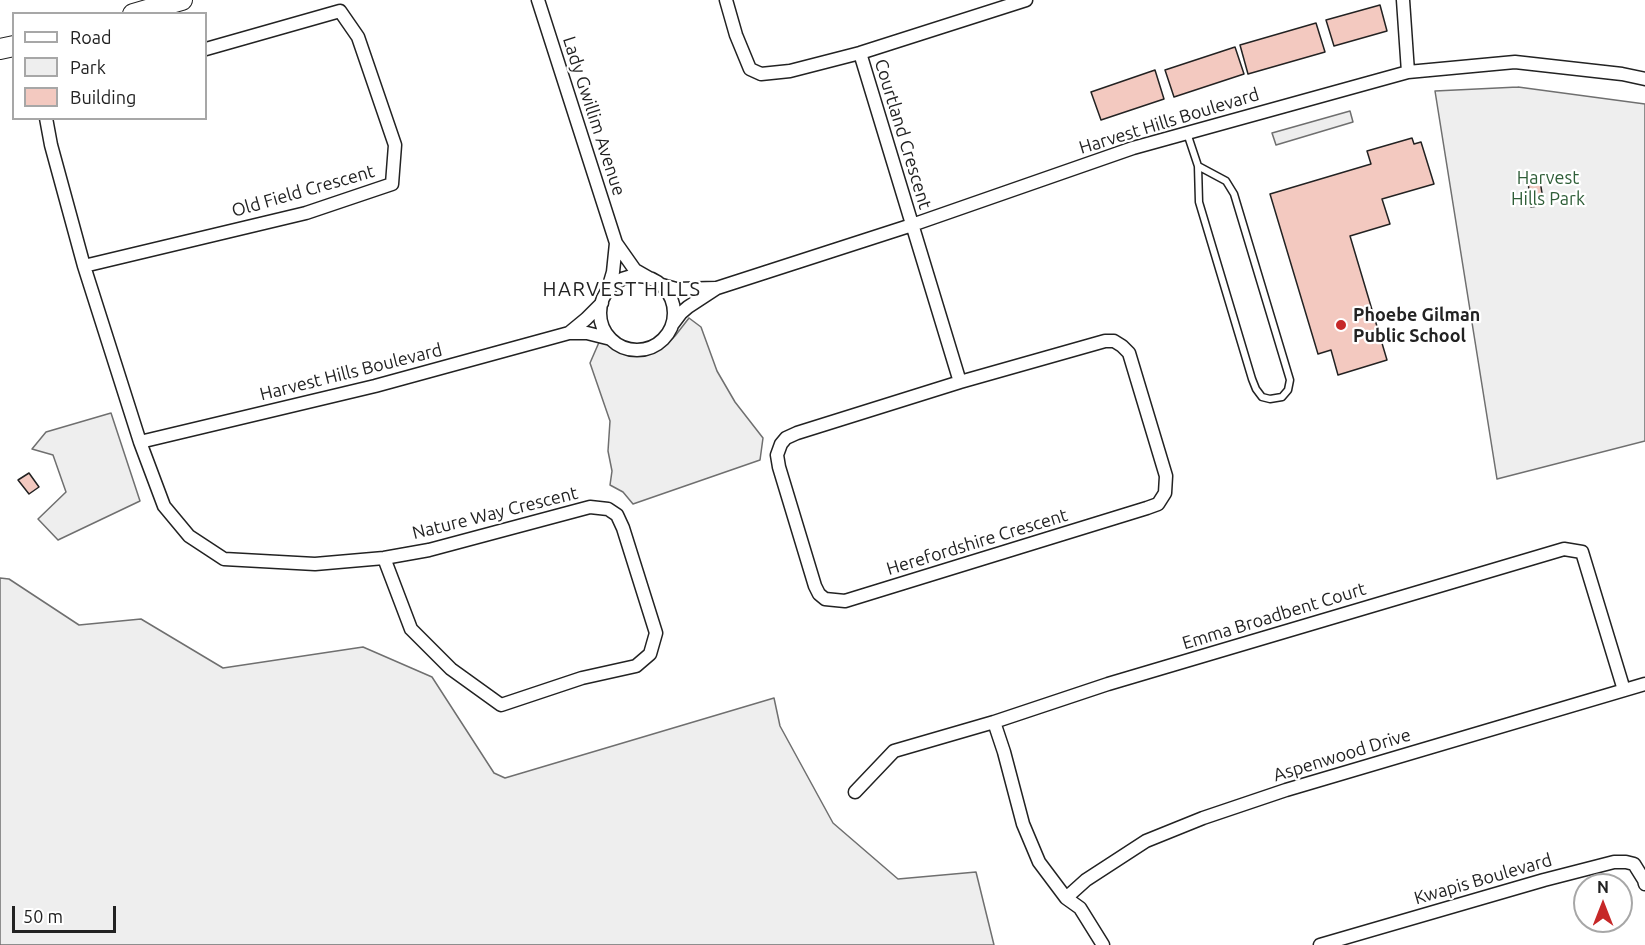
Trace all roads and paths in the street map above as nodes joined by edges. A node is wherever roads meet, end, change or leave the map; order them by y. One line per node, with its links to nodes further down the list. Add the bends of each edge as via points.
1 (182, 0): 6 (main road)
2 (538, 0): 15 (street, Lady Gwillim Avenue)
3 (726, 0): 8 (street, Courtland Crescent, via 750,69 761,74 790,72)
4 (1026, 0): 8 (street, Courtland Crescent)
5 (1403, 0): 9 (street)
6 (140, 12)
7 (207, 49): 16 (street, Old Field Crescent, via 340,11 358,37 394,144 392,184 306,213)
8 (860, 53): 14 (street, Courtland Crescent)
9 (1408, 72): 10 (street, Harvest Hills Boulevard, via 1515,63); 12 (street, Harvest Hills Boulevard)
10 (1645, 79)
11 (46, 120): 16 (street)
12 (1187, 133): 13 (lane); 14 (street, Harvest Hills Boulevard, via 1133,147)
13 (1198, 166): 13 (lane, via 1199,202 1252,379 1262,397 1282,397 1290,380 1234,194 1226,181)
14 (912, 225): 18 (street, Harvest Hills Boulevard); 23 (street)
15 (616, 243): 17 (street, Lady Gwillim Avenue, via 635,270); 19 (street, Lady Gwillim Avenue, via 613,272)
16 (84, 267): 24 (street)
17 (655, 281): 18 (street, Harvest Hills Boulevard, via 676,289); 19 (street, via 637,276 624,278); 20 (street, via 669,294 674,306)
18 (717, 288): 20 (street, Harvest Hills Boulevard, via 688,307)
19 (604, 297): 21 (street, Harvest Hills Boulevard); 22 (street, via 600,315)
20 (672, 325): 22 (street, via 656,345 644,349 633,350)
21 (569, 333): 22 (street, Harvest Hills Boulevard); 24 (street, Harvest Hills Boulevard, via 375,386)
22 (611, 339)
23 (960, 382): 23 (street, Herefordshire Crescent, via 797,433 781,444 777,455 779,467 815,586 825,599 845,602 1147,508 1158,504 1165,493 1166,476 1129,353 1114,341)
24 (140, 442): 25 (street, Nature Way Crescent, via 164,506 189,536 224,558 315,564)
25 (384, 558): 25 (street, Nature Way Crescent, via 429,550 590,507 608,509 617,515 623,528 656,633 650,654 636,666 582,678 501,705 451,669 411,629)
26 (1645, 684): 27 (street, Aspenwood Drive)
27 (1624, 690): 28 (street, Emma Broadbent Court, via 1582,552 1564,549 1108,684); 31 (street, Aspenwood Drive, via 1203,818 1146,841 1086,880)
28 (994, 722): 29 (street, Emma Broadbent Court, via 894,750); 31 (street, via 1023,824 1039,862)
29 (855, 792)
30 (1645, 884): 33 (street, Kwapis Boulevard, via 1634,864 1614,862)
31 (1066, 898): 32 (street, via 1080,908)
32 (1104, 945)
33 (1320, 945)

